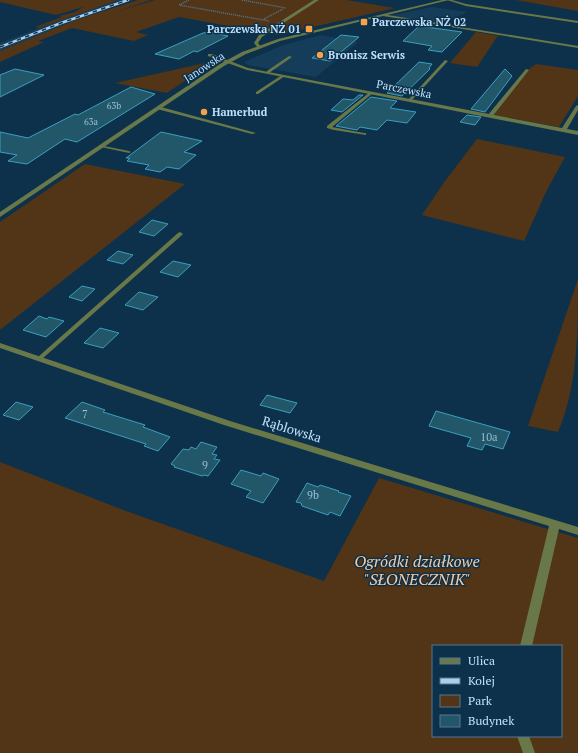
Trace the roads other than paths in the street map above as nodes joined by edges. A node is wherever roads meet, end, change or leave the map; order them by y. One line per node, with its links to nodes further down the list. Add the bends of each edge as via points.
1 (317, 0): 5 (street, via 260,36 256,43)
2 (448, 0): 3 (street, Janowska); 4 (lane)
3 (383, 15): 5 (street, Janowska); 6 (lane)
4 (578, 22)
5 (259, 47): 10 (street, Janowska)
6 (578, 47)
7 (210, 55): 10 (street, Parczewska)
8 (290, 57): 12 (lane)
9 (446, 61): 16 (lane)
10 (227, 62): 12 (street, Parczewska); 18 (street, Janowska)
11 (527, 70): 19 (lane)
12 (268, 72): 13 (street, Parczewska)
13 (283, 76): 14 (lane); 15 (street, Parczewska)
14 (257, 93)
15 (371, 93): 16 (street, Parczewska); 23 (lane, via 330,127)
16 (410, 100): 19 (street, Parczewska)
17 (578, 106): 20 (street)
18 (159, 108): 21 (lane); 24 (street, Janowska)
19 (490, 116): 20 (street, Parczewska)
20 (564, 130): 22 (street, Parczewska)
21 (254, 133)
22 (578, 133)
23 (364, 134)
24 (101, 146): 25 (lane); 26 (street, Janowska)
25 (129, 152)
26 (0, 215)
27 (180, 234): 29 (lane)
28 (0, 345): 29 (street, Rąblowska)
29 (40, 358): 30 (street, Rąblowska, via 227,423)
30 (555, 523): 31 (street, Rąblowska); 32 (street)
31 (578, 530)
32 (526, 645)
33 (523, 737): 34 (street)
34 (529, 753)

